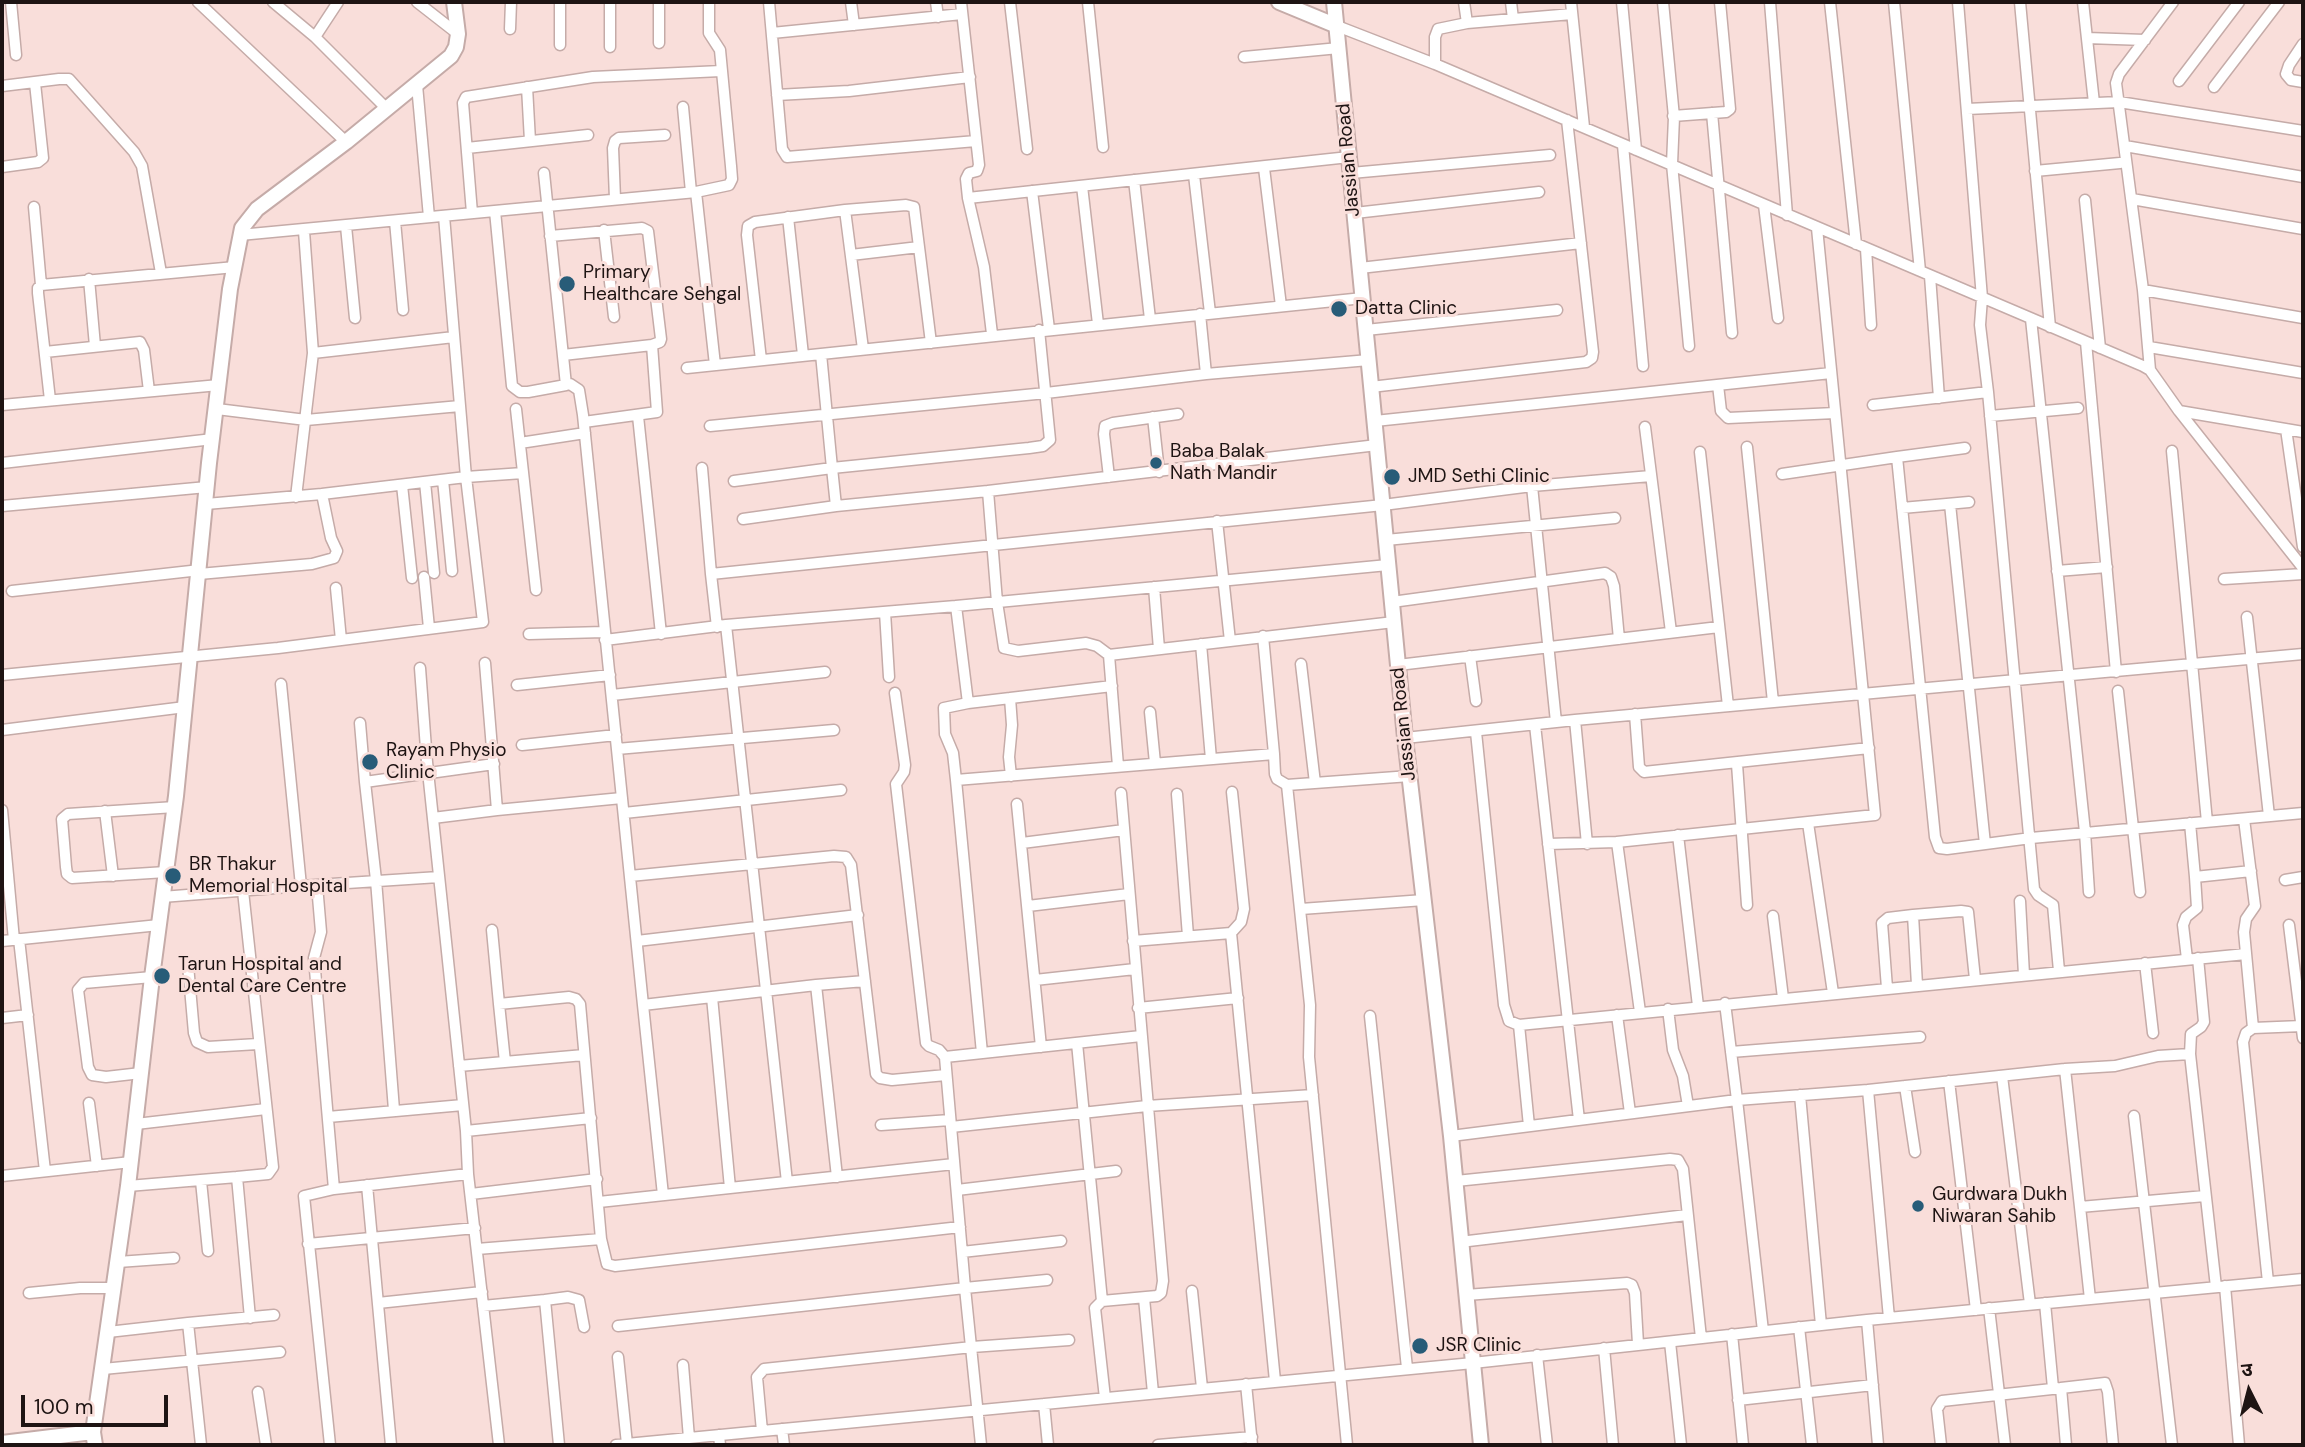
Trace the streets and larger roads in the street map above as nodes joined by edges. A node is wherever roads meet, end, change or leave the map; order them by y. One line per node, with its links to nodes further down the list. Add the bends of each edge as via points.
1 (11, 2): 53 (street)
2 (198, 2): 81 (street)
3 (273, 2): 45 (street)
4 (338, 2): 45 (street)
5 (416, 2): 44 (street)
6 (454, 2): 44 (street)
7 (511, 2): 42 (street)
8 (560, 2): 50 (street)
9 (610, 2): 51 (street)
10 (659, 2): 48 (street)
11 (709, 2): 56 (street, via 709,33 719,47)
12 (769, 2): 43 (street)
13 (851, 2): 40 (street)
14 (936, 2): 37 (street)
15 (961, 2): 35 (street)
16 (1010, 2): 86 (street)
17 (1088, 2): 84 (street)
18 (1279, 2): 41 (street)
19 (1334, 2): 41 (street, Jassian Road)
20 (1464, 2): 39 (street)
21 (1511, 2): 38 (street)
22 (1571, 2): 36 (street)
23 (1622, 2): 87 (street)
24 (1663, 2): 73 (street)
25 (1720, 2): 72 (street, via 1730,109)
26 (1770, 2): 116 (street)
27 (1830, 2): 130 (street)
28 (1894, 2): 135 (street)
29 (1958, 2): 71 (street)
30 (2020, 2): 68 (street)
31 (2084, 2): 46 (street)
32 (2173, 2): 47 (street)
33 (2239, 2): 58 (street)
34 (2279, 2): 64 (street)
35 (962, 14): 37 (street); 57 (street)
36 (1572, 14): 38 (street); 75 (street)
37 (938, 17): 40 (street)
38 (1513, 19): 39 (street)
39 (1467, 23): 55 (street, via 1438,29)
40 (853, 25): 43 (street)
41 (1337, 26): 52 (street, Jassian Road); 55 (street)
42 (510, 29)
43 (772, 33): 65 (street)
44 (458, 34): 61 (street, via 455,52)
45 (315, 37): 70 (street)
46 (2087, 38): 47 (street); 67 (street)
47 (2145, 40): 66 (street, via 2117,79)
48 (659, 43)
49 (2303, 44): 59 (street, via 2286,70 2289,78)
50 (560, 45)
51 (610, 47)
52 (1339, 48): 54 (street); 89 (street, Jassian Road)
53 (16, 55)
54 (1244, 57)
55 (1435, 64): 74 (street)
56 (721, 71): 63 (street, via 593,77); 103 (street, via 732,179 726,187)
57 (970, 77): 65 (street); 80 (street)
58 (2179, 81)
59 (2303, 82)
60 (35, 83): 62 (street); 92 (street, via 43,158); 134 (street, via 64,79 74,83 137,156)
61 (417, 85): 70 (street); 118 (street)
62 (2, 86)
63 (527, 87): 79 (street); 85 (street, via 464,99)
64 (2214, 87)
65 (777, 95): 80 (street, via 782,149 787,157)
66 (2119, 102): 67 (street); 76 (street); 83 (street)
67 (2094, 103): 68 (street)
68 (2029, 106): 71 (street); 94 (street)
69 (683, 107): 103 (street)
70 (387, 109): 81 (street)
71 (1967, 109): 140 (street)
72 (1712, 113): 73 (street); 100 (street)
73 (1674, 116): 91 (street)
74 (1567, 120): 75 (street); 128 (street)
75 (1584, 127): 82 (street)
76 (2303, 131)
77 (588, 135): 79 (street)
78 (665, 135): 107 (street, via 615,141)
79 (530, 141): 85 (street)
80 (976, 141): 105 (street, via 979,165 967,176)
81 (346, 142): 126 (street, via 250,216)
82 (1623, 145): 87 (street); 175 (street)
83 (2124, 146): 98 (street); 106 (street)
84 (1103, 147)
85 (467, 148): 114 (street)
86 (1027, 149)
87 (1636, 150): 91 (street)
88 (1550, 155): 96 (street)
89 (1349, 157): 93 (street); 96 (street, Jassian Road)
90 (2120, 163): 94 (street)
91 (1672, 164): 100 (street); 163 (street)
92 (2, 167)
93 (1264, 168): 97 (street); 141 (street)
94 (2035, 171): 153 (street)
95 (544, 173): 109 (street)
96 (1351, 173): 115 (street, Jassian Road)
97 (1194, 175): 99 (street); 144 (street)
98 (2303, 177)
99 (1134, 180): 101 (street); 149 (street)
100 (1718, 184): 110 (street); 156 (street)
101 (1082, 186): 102 (street); 151 (street)
102 (1032, 191): 105 (street); 154 (street)
103 (694, 192): 107 (street); 174 (street)
104 (1539, 192): 115 (street)
105 (968, 198): 157 (street, via 984,267)
106 (2132, 198): 123 (street); 138 (street)
107 (615, 199): 109 (street)
108 (2085, 200): 165 (street)
109 (547, 205): 112 (street); 127 (street)
110 (1764, 205): 116 (street); 148 (street)
111 (34, 207): 137 (street)
112 (495, 211): 114 (street); 182 (street, via 512,386 520,392)
113 (845, 211): 119 (street); 129 (street, via 910,205 916,210); 131 (street)
114 (472, 213): 117 (street)
115 (1354, 213): 133 (street, Jassian Road)
116 (1787, 215): 122 (street)
117 (444, 216): 118 (street); 158 (street)
118 (429, 217): 120 (street)
119 (788, 217): 171 (street); 172 (street, via 755,222 747,230)
120 (395, 221): 121 (street); 142 (street)
121 (346, 226): 125 (street); 147 (street)
122 (1817, 228): 130 (street); 178 (street)
123 (2303, 229)
124 (604, 230): 127 (street); 145 (street); 161 (street, via 648,231 662,339)
125 (304, 231): 126 (street); 168 (street)
126 (240, 235): 132 (street)
127 (550, 236): 170 (street)
128 (1581, 243): 133 (street); 184 (street, via 1593,352 1590,360)
129 (919, 247): 131 (street); 160 (street)
130 (1861, 247): 135 (street); 152 (street)
131 (851, 255): 166 (street)
132 (234, 267): 134 (street); 181 (street)
133 (1360, 268): 139 (street, Jassian Road)
134 (161, 273): 136 (street)
135 (1925, 274): 140 (street); 188 (street)
136 (89, 279): 137 (street); 162 (street)
137 (41, 285): 167 (street)
138 (2143, 290): 146 (street); 164 (street)
139 (1363, 298): 141 (street); 155 (street, Jassian Road)
140 (1982, 298): 150 (street); 186 (street, via 1980,325)
141 (1281, 306): 144 (street)
142 (403, 310)
143 (1557, 310): 155 (street)
144 (1205, 313): 149 (street); 180 (street)
145 (614, 317)
146 (2303, 317)
147 (355, 318)
148 (1778, 318)
149 (1150, 319): 151 (street)
150 (2031, 319): 153 (street); 196 (street)
151 (1098, 324): 154 (street)
152 (1871, 325)
153 (2050, 327): 159 (street)
154 (1044, 330): 157 (street); 187 (street)
155 (1366, 330): 173 (street, Jassian Road)
156 (1732, 333)
157 (992, 334): 160 (street)
158 (454, 337): 168 (street); 192 (street)
159 (2086, 342): 165 (street); 253 (street)
160 (931, 343): 166 (street)
161 (652, 345): 170 (street); 201 (street, via 658,409 655,414)
162 (95, 346): 167 (street); 185 (street, via 140,342)
163 (1689, 346)
164 (2149, 347): 177 (street); 179 (street)
165 (2100, 348): 177 (street)
166 (863, 349): 169 (street)
167 (45, 352): 189 (street)
168 (313, 353): 204 (street)
169 (821, 354): 171 (street); 198 (street)
170 (563, 355): 182 (street)
171 (803, 355): 172 (street)
172 (761, 360): 174 (street)
173 (1369, 360): 180 (street); 184 (street, Jassian Road)
174 (715, 365): 176 (street)
175 (1643, 366)
176 (687, 368)
177 (2150, 370): 197 (street)
178 (1831, 373): 183 (street); 200 (street)
179 (2303, 373)
180 (1206, 374): 187 (street)
181 (219, 385): 185 (street); 194 (street)
182 (566, 385): 208 (street, via 579,390)
183 (1718, 385): 200 (street, via 1721,411 1728,418); 205 (street)
184 (1371, 387): 205 (street, Jassian Road)
185 (149, 391): 189 (street)
186 (1988, 392): 188 (street); 202 (street)
187 (1046, 393): 198 (street); 222 (street, via 1050,440 1042,446)
188 (1939, 398): 191 (street)
189 (50, 400): 190 (street)
190 (2, 405)
191 (1873, 405)
192 (460, 406): 204 (street); 227 (street)
193 (2078, 408): 196 (street)
194 (217, 409): 204 (street); 211 (street)
195 (516, 409): 212 (street)
196 (2041, 411): 202 (street); 256 (street)
197 (2179, 411): 209 (street); 254 (street)
198 (827, 413): 206 (street); 222 (street)
199 (1178, 414): 203 (street)
200 (1835, 414): 220 (street)
201 (638, 416): 208 (street); 279 (street)
202 (1990, 416): 304 (street)
203 (1153, 417): 223 (street); 228 (street, via 1105,426)
204 (306, 420): 237 (street)
205 (1375, 421): 213 (street, Jassian Road)
206 (710, 426)
207 (1645, 427): 226 (street)
208 (584, 428): 212 (street); 280 (street)
209 (2286, 429): 210 (street); 251 (street)
210 (2303, 432)
211 (213, 439): 219 (street); 234 (street)
212 (520, 443): 224 (street)
213 (1377, 445): 223 (street); 241 (street, Jassian Road)
214 (1747, 447): 317 (street)
215 (1965, 448): 218 (street)
216 (2172, 451): 296 (street)
217 (1700, 452): 275 (street)
218 (1897, 457): 220 (street); 244 (street)
219 (2, 463)
220 (1841, 466): 225 (street); 313 (street)
221 (702, 468): 258 (street)
222 (832, 468): 230 (street); 243 (street)
223 (1159, 471): 228 (street)
224 (523, 473): 227 (street); 266 (street)
225 (1782, 474)
226 (1651, 476): 233 (street); 277 (street)
227 (466, 477): 229 (street); 276 (street, via 482,622)
228 (1109, 477): 235 (street)
229 (443, 480): 231 (street); 255 (street)
230 (734, 481)
231 (425, 482): 232 (street); 276 (street)
232 (402, 485): 236 (street); 260 (street)
233 (1532, 486): 241 (street); 248 (street)
234 (207, 487): 239 (street); 242 (street)
235 (988, 491): 243 (street); 250 (street)
236 (322, 494): 237 (street); 257 (street, via 337,551 334,558 312,564)
237 (296, 496): 239 (street)
238 (1969, 502): 240 (street)
239 (206, 504): 257 (street)
240 (1950, 504): 244 (street); 307 (street)
241 (1383, 505): 247 (street); 249 (street, Jassian Road)
242 (2, 506)
243 (836, 506): 246 (street)
244 (1902, 508): 310 (street)
245 (1615, 518): 248 (street)
246 (743, 519)
247 (1217, 521): 250 (street); 262 (street)
248 (1536, 526): 249 (street); 263 (street)
249 (1386, 540): 252 (street, Jassian Road)
250 (992, 544): 258 (street); 268 (street)
251 (2303, 547)
252 (1388, 565): 262 (street); 269 (street, Jassian Road)
253 (2107, 567): 256 (street); 298 (street)
254 (2303, 568)
255 (452, 571)
256 (2057, 571): 302 (street)
257 (200, 572): 267 (street); 290 (street)
258 (711, 574): 274 (street)
259 (2303, 574): 261 (street)
260 (412, 578)
261 (2224, 579)
262 (1223, 580): 264 (street); 284 (street)
263 (1542, 581): 269 (street); 282 (street, via 1608,574 1614,586); 286 (street)
264 (1154, 587): 268 (street); 287 (street)
265 (336, 588): 283 (street)
266 (536, 590)
267 (12, 591)
268 (996, 602): 270 (street); 289 (street, via 1006,651 1086,643)
269 (1392, 602): 273 (street, Jassian Road)
270 (956, 606): 271 (street); 318 (street)
271 (886, 612): 274 (street); 303 (street)
272 (2247, 617): 292 (street)
273 (1394, 622): 281 (street); 295 (street, Jassian Road)
274 (721, 626): 279 (street); 305 (street)
275 (1718, 627): 277 (street); 319 (street)
276 (429, 628): 283 (street)
277 (1671, 632): 282 (street)
278 (529, 634): 280 (street)
279 (661, 634): 280 (street)
280 (605, 636): 301 (street)
281 (1264, 636): 284 (street); 336 (street)
282 (1619, 639): 286 (street)
283 (341, 640): 290 (street)
284 (1230, 641): 285 (street)
285 (1201, 644): 287 (street); 337 (street)
286 (1549, 647): 291 (street); 325 (street)
287 (1159, 649): 289 (street)
288 (2303, 654): 292 (street)
289 (1109, 655): 309 (street)
290 (190, 656): 300 (street); 320 (street)
291 (1470, 656): 295 (street); 316 (street)
292 (2252, 659): 296 (street); 362 (street)
293 (485, 663): 339 (street)
294 (1301, 664): 347 (street)
295 (1398, 664): 332 (street, Jassian Road)
296 (2190, 665): 298 (street); 365 (street)
297 (420, 668): 342 (street)
298 (2116, 671): 302 (street)
299 (825, 672): 305 (street)
300 (2, 675)
301 (610, 675): 308 (street); 314 (street)
302 (2068, 676): 304 (street); 371 (street)
303 (889, 677)
304 (2013, 680): 307 (street); 373 (street)
305 (732, 682): 314 (street); 331 (street)
306 (281, 684): 390 (street)
307 (1970, 684): 310 (street); 378 (street)
308 (517, 685)
309 (1112, 686): 315 (street); 341 (street)
310 (1921, 689): 313 (street); 378 (street, via 1937,844 1942,849)
311 (2118, 691): 369 (street)
312 (895, 693): 459 (street, via 905,765 896,784 926,1043)
313 (1864, 694): 317 (street); 334 (street)
314 (612, 695): 330 (street)
315 (1010, 698): 318 (street); 343 (street)
316 (1476, 701)
317 (1773, 702): 319 (street)
318 (968, 703): 345 (street, via 942,711)
319 (1728, 706): 322 (street)
320 (185, 707): 327 (street); 356 (street)
321 (1150, 712): 338 (street)
322 (1635, 714): 323 (street); 340 (street, via 1639,767 1644,772)
323 (1575, 720): 325 (street); 377 (street)
324 (360, 723): 346 (street)
325 (1556, 723): 326 (street)
326 (1535, 725): 329 (street); 376 (street)
327 (2, 730)
328 (834, 730): 331 (street)
329 (1476, 732): 332 (street); 445 (street, via 1504,1005 1509,1021)
330 (616, 735): 333 (street); 335 (street)
331 (738, 738): 335 (street); 354 (street)
332 (1405, 738): 344 (street, Jassian Road)
333 (522, 745)
334 (1869, 748): 340 (street); 366 (street, via 1875,815)
335 (617, 749): 353 (street)
336 (1274, 754): 337 (street); 348 (street, via 1275,775)
337 (1211, 759): 338 (street)
338 (1155, 763): 341 (street)
339 (494, 764): 342 (street); 358 (street)
340 (1737, 764): 368 (street)
341 (1118, 766): 343 (street)
342 (428, 774): 346 (street); 363 (street)
343 (1011, 776): 345 (street)
344 (1410, 776): 347 (street); 396 (street, Jassian Road)
345 (956, 780): 456 (street)
346 (365, 782): 387 (street)
347 (1315, 783): 348 (street)
348 (1287, 785): 400 (street)
349 (841, 790): 354 (street)
350 (1232, 792): 408 (street, via 1244,908 1241,922)
351 (1121, 793): 370 (street)
352 (1177, 794): 409 (street)
353 (622, 798): 358 (street); 360 (street)
354 (745, 800): 360 (street); 379 (street)
355 (1017, 804): 374 (street)
356 (175, 807): 359 (street); 381 (street)
357 (2, 810): 410 (street)
358 (497, 810): 363 (street)
359 (105, 811): 382 (street); 382 (street, via 64,816 66,867 74,879)
360 (624, 813): 383 (street)
361 (2303, 813): 362 (street)
362 (2269, 816): 364 (street)
363 (433, 818): 384 (street)
364 (2244, 819): 365 (street); 380 (street)
365 (2207, 822): 367 (street)
366 (1808, 823): 368 (street); 429 (street)
367 (2190, 823): 369 (street); 385 (street)
368 (1743, 828): 372 (street); 398 (street)
369 (2134, 828): 371 (street); 393 (street)
370 (1124, 830): 374 (street); 394 (street)
371 (2085, 832): 373 (street); 392 (street)
372 (1678, 835): 375 (street); 436 (street)
373 (2031, 838): 378 (street); 419 (street, via 2034,889 2053,905)
374 (1022, 842): 399 (street)
375 (1617, 842): 377 (street); 439 (street)
376 (1548, 844): 377 (street); 444 (street)
377 (1587, 844)
378 (1985, 844)
379 (752, 865): 383 (street); 401 (street, via 846,857); 406 (street)
380 (2251, 871): 385 (street); 414 (street, via 2255,906 2245,921)
381 (166, 872): 382 (street); 395 (street)
382 (113, 876)
383 (630, 876): 411 (street)
384 (439, 877): 387 (street); 461 (street)
385 (2195, 877): 415 (street, via 2198,906 2183,925)
386 (2303, 877): 388 (street)
387 (376, 880): 389 (street); 478 (street)
388 (2285, 880)
389 (317, 885): 390 (street); 482 (street, via 321,932 314,958)
390 (301, 886): 391 (street)
391 (243, 891): 395 (street); 453 (street)
392 (2089, 892)
393 (2140, 892)
394 (1129, 894): 399 (street); 413 (street)
395 (162, 897): 404 (street)
396 (1424, 900): 400 (street); 490 (street, Jassian Road)
397 (2020, 901): 420 (street)
398 (1748, 905)
399 (1028, 906): 423 (street)
400 (1301, 909): 469 (street, via 1311,1012)
401 (858, 915): 406 (street); 424 (street)
402 (1913, 915): 422 (street, via 1968,912); 426 (street); 427 (street, via 1882,923)
403 (1773, 916): 432 (street)
404 (159, 925): 410 (street); 421 (street)
405 (2289, 925): 446 (street)
406 (759, 926): 411 (street); 428 (street)
407 (492, 930): 434 (street)
408 (1231, 933): 409 (street); 431 (street)
409 (1188, 936): 413 (street)
410 (16, 939): 412 (street); 441 (street)
411 (637, 940): 435 (street)
412 (2, 941)
413 (1133, 941): 418 (street)
414 (2246, 954): 415 (street); 447 (street)
415 (2192, 959): 416 (street); 458 (street, via 2204,1022 2190,1035)
416 (2145, 964): 419 (street); 448 (street)
417 (188, 965): 453 (street, via 197,1042 213,1047)
418 (1135, 969): 423 (street); 437 (street)
419 (2059, 971): 420 (street)
420 (2024, 975): 422 (street)
421 (152, 976): 463 (street); 463 (street, via 84,983 78,990 92,1075)
422 (1975, 979): 426 (street)
423 (1035, 980): 454 (street)
424 (865, 981): 425 (street); 464 (street, via 876,1074 892,1080)
425 (816, 985): 428 (street); 501 (street)
426 (1917, 985): 427 (street)
427 (1887, 988): 429 (street)
428 (766, 991): 430 (street); 505 (street)
429 (1833, 993): 432 (street)
430 (712, 997): 435 (street); 508 (street)
431 (1238, 998): 437 (street); 471 (street)
432 (1783, 998): 433 (street)
433 (1725, 1003): 436 (street); 455 (street)
434 (499, 1004): 457 (street, via 576,999); 460 (street)
435 (643, 1005): 512 (street)
436 (1698, 1006): 438 (street)
437 (1138, 1008): 449 (street)
438 (1668, 1009): 439 (street); 476 (street)
439 (1640, 1012): 440 (street)
440 (1618, 1014): 444 (street); 480 (street)
441 (28, 1016): 443 (street); 495 (street)
442 (1370, 1016): 575 (street)
443 (2, 1018)
444 (1568, 1018): 445 (street); 484 (street)
445 (1519, 1025): 488 (street)
446 (2302, 1026): 447 (street); 451 (street)
447 (2253, 1028): 532 (street, via 2244,1042)
448 (2152, 1033)
449 (1141, 1036): 452 (street); 475 (street)
450 (1920, 1037): 455 (street)
451 (2303, 1038)
452 (1077, 1043): 454 (street); 479 (street)
453 (258, 1044): 477 (street)
454 (1041, 1047): 456 (street)
455 (1731, 1052): 472 (street)
456 (982, 1053): 459 (street)
457 (584, 1055): 460 (street); 483 (street)
458 (2190, 1055): 462 (street); 513 (street)
459 (945, 1057): 464 (street)
460 (505, 1062): 461 (street)
461 (459, 1066): 474 (street)
462 (2065, 1069): 465 (street); 516 (street)
463 (141, 1073): 485 (street)
464 (946, 1075): 486 (street)
465 (2003, 1076): 466 (street); 547 (street)
466 (1949, 1082): 467 (street); 550 (street)
467 (1905, 1086): 468 (street); 491 (street)
468 (1868, 1090): 470 (street); 553 (street)
469 (1312, 1094): 471 (street); 577 (street)
470 (1800, 1095): 472 (street); 556 (street)
471 (1247, 1099): 475 (street); 578 (street)
472 (1737, 1100): 476 (street); 560 (street)
473 (89, 1102): 494 (street)
474 (463, 1105): 478 (street); 489 (street)
475 (1147, 1106): 479 (street); 541 (street, via 1163,1281 1161,1293)
476 (1688, 1107): 480 (street)
477 (266, 1109): 485 (street); 500 (street, via 274,1167 268,1174)
478 (394, 1110): 482 (street)
479 (1083, 1113): 486 (street); 498 (street)
480 (1630, 1114): 484 (street)
481 (2134, 1116): 514 (street)
482 (328, 1117): 509 (street)
483 (591, 1118): 489 (street); 502 (street)
484 (1579, 1120): 488 (street)
485 (136, 1124): 492 (street)
486 (951, 1124): 487 (street); 493 (street)
487 (881, 1125)
488 (1530, 1126): 490 (street)
489 (466, 1132): 497 (street)
490 (1451, 1136): 504 (street, Jassian Road)
491 (1915, 1152)
492 (131, 1162): 494 (street); 507 (street)
493 (954, 1164): 501 (street); 510 (street)
494 (97, 1166): 495 (street)
495 (46, 1171): 499 (street)
496 (1116, 1171): 498 (street)
497 (468, 1174): 506 (street); 511 (street)
498 (1090, 1175): 510 (street); 544 (street)
499 (2, 1176)
500 (237, 1177): 503 (street); 552 (street)
501 (837, 1177): 505 (street)
502 (597, 1179): 511 (street); 515 (street)
503 (201, 1181): 507 (street); 526 (street)
504 (1455, 1181): 517 (street, via 1676,1159 1684,1169); 523 (street, Jassian Road)
505 (787, 1182): 508 (street)
506 (367, 1185): 509 (street); 520 (street)
507 (128, 1186): 529 (street)
508 (730, 1188): 512 (street)
509 (334, 1189): 524 (street, via 304,1196)
510 (957, 1190): 518 (street)
511 (471, 1194): 519 (street)
512 (663, 1195): 515 (street)
513 (2205, 1196): 514 (street); 533 (street)
514 (2144, 1201): 516 (street); 538 (street)
515 (599, 1202): 521 (street)
516 (2080, 1207): 542 (street)
517 (1687, 1215): 523 (street); 563 (street)
518 (960, 1227): 521 (street, via 615,1266 605,1261); 527 (street)
519 (475, 1228): 520 (street); 525 (street)
520 (371, 1238): 524 (street); 545 (street)
521 (601, 1239): 525 (street)
522 (1061, 1241): 527 (street)
523 (1460, 1242): 540 (street, Jassian Road)
524 (308, 1244): 600 (street)
525 (477, 1249): 537 (street)
526 (208, 1251)
527 (962, 1252): 535 (street)
528 (174, 1258): 529 (street)
529 (118, 1262): 534 (street)
530 (2303, 1279): 532 (street)
531 (1047, 1280): 535 (street)
532 (2268, 1282): 533 (street)
533 (2221, 1286): 538 (street); 622 (street)
534 (114, 1288): 539 (street); 561 (street)
535 (965, 1288): 557 (street); 567 (street)
536 (1192, 1291): 581 (street)
537 (482, 1292): 545 (street); 548 (street)
538 (2155, 1292): 542 (street); 621 (street)
539 (29, 1293)
540 (1466, 1295): 566 (street, via 1627,1283 1635,1293); 573 (street, Jassian Road)
541 (1144, 1298): 544 (street); 584 (street)
542 (2090, 1299): 546 (street)
543 (545, 1300): 548 (street); 558 (street, via 579,1300); 603 (street)
544 (1102, 1301): 587 (street, via 1095,1313)
545 (378, 1303): 601 (street)
546 (2045, 1303): 547 (street); 582 (street)
547 (2029, 1304): 549 (street)
548 (483, 1306): 602 (street)
549 (1989, 1308): 550 (street); 586 (street)
550 (1976, 1310): 553 (street)
551 (274, 1315): 552 (street)
552 (250, 1318): 555 (street)
553 (1889, 1318): 554 (street)
554 (1867, 1320): 556 (street); 580 (street)
555 (188, 1323): 561 (street); 572 (street)
556 (1821, 1325): 559 (street)
557 (618, 1326)
558 (584, 1327)
559 (1798, 1328): 560 (street); 585 (street)
560 (1763, 1331): 562 (street)
561 (108, 1332): 576 (street)
562 (1732, 1334): 563 (street); 588 (street)
563 (1701, 1338): 565 (street)
564 (1069, 1340): 567 (street)
565 (1670, 1342): 566 (street); 613 (street)
566 (1638, 1344): 568 (street)
567 (972, 1347): 590 (street); 592 (street, via 764,1369 757,1377)
568 (1604, 1348): 570 (street); 612 (street)
569 (280, 1352): 572 (street)
570 (1537, 1355): 573 (street); 611 (street)
571 (618, 1357): 604 (street)
572 (192, 1361): 576 (street); 598 (street)
573 (1473, 1363): 575 (street); 610 (street, Jassian Road)
574 (683, 1365): 593 (street)
575 (1407, 1368): 577 (street)
576 (103, 1369): 594 (street)
577 (1341, 1374): 578 (street); 609 (street)
578 (1275, 1381): 579 (street)
579 (1246, 1384): 581 (street); 596 (street)
580 (1873, 1385): 585 (street); 616 (street)
581 (1202, 1388): 584 (street)
582 (2057, 1388): 586 (street); 619 (street); 620 (street, via 2105,1384)
583 (258, 1392): 599 (street)
584 (1153, 1393): 587 (street)
585 (1805, 1393): 588 (street); 615 (street)
586 (1999, 1394): 617 (street, via 1939,1402); 618 (street)
587 (1105, 1398): 589 (street)
588 (1738, 1400): 614 (street)
589 (1044, 1404): 590 (street); 607 (street)
590 (978, 1410): 591 (street); 606 (street)
591 (782, 1429): 592 (street); 605 (street)
592 (762, 1431): 595 (street)
593 (689, 1438): 595 (street); 604 (street)
594 (94, 1439): 597 (street)
595 (720, 1440)
596 (1252, 1441): 608 (street)
597 (2, 1443)
598 (201, 1445)
599 (266, 1445)
600 (330, 1445)
601 (391, 1445)
602 (499, 1445)
603 (559, 1445)
604 (622, 1445)
605 (783, 1445)
606 (981, 1445)
607 (1048, 1445)
608 (1158, 1445)
609 (1347, 1445)
610 (1480, 1445)
611 (1547, 1445)
612 (1613, 1445)
613 (1681, 1445)
614 (1743, 1445)
615 (1812, 1445)
616 (1878, 1445)
617 (1941, 1445)
618 (2005, 1445)
619 (2066, 1445)
620 (2113, 1445)
621 (2172, 1445)
622 (2239, 1445)

